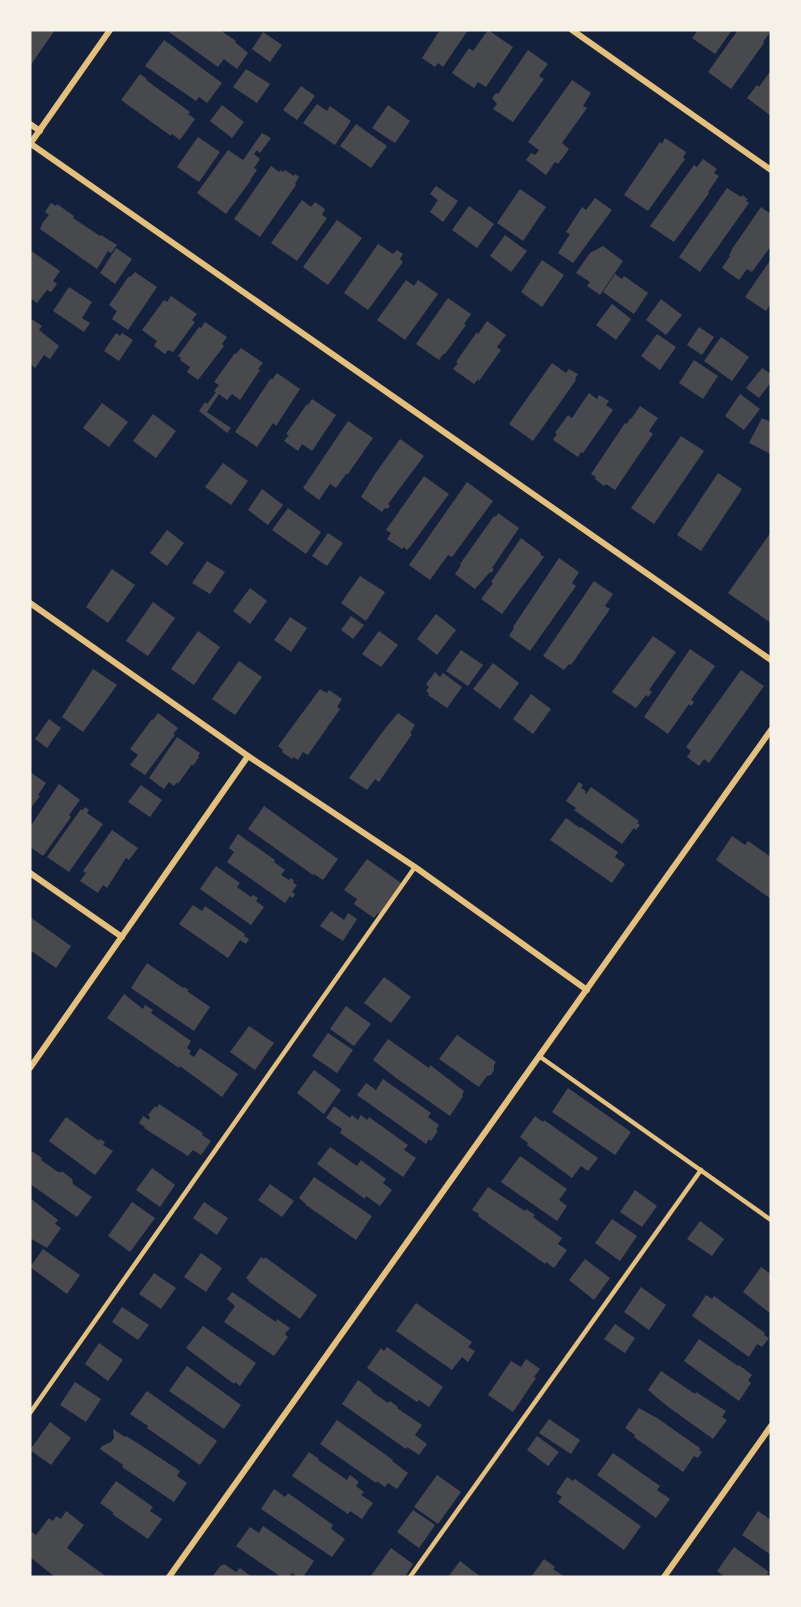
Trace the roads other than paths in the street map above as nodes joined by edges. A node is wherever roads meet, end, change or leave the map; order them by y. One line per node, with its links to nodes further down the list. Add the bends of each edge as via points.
1 (110, 30): 4 (street)
2 (572, 30): 6 (street)
3 (30, 124): 4 (street)
4 (40, 131): 5 (street)
5 (30, 144): 8 (street)
6 (771, 170)
7 (30, 603): 10 (street)
8 (771, 660)
9 (771, 730): 14 (street)
10 (249, 756): 11 (street); 13 (street)
11 (415, 867): 14 (street); 19 (lane)
12 (30, 873): 13 (street)
13 (122, 937): 16 (street)
14 (587, 990): 15 (street)
15 (539, 1056): 17 (lane); 21 (street)
16 (30, 1068)
17 (701, 1170): 18 (lane); 22 (lane)
18 (771, 1220)
19 (30, 1413)
20 (771, 1426): 23 (street)
21 (169, 1577)
22 (410, 1577)
23 (664, 1577)

